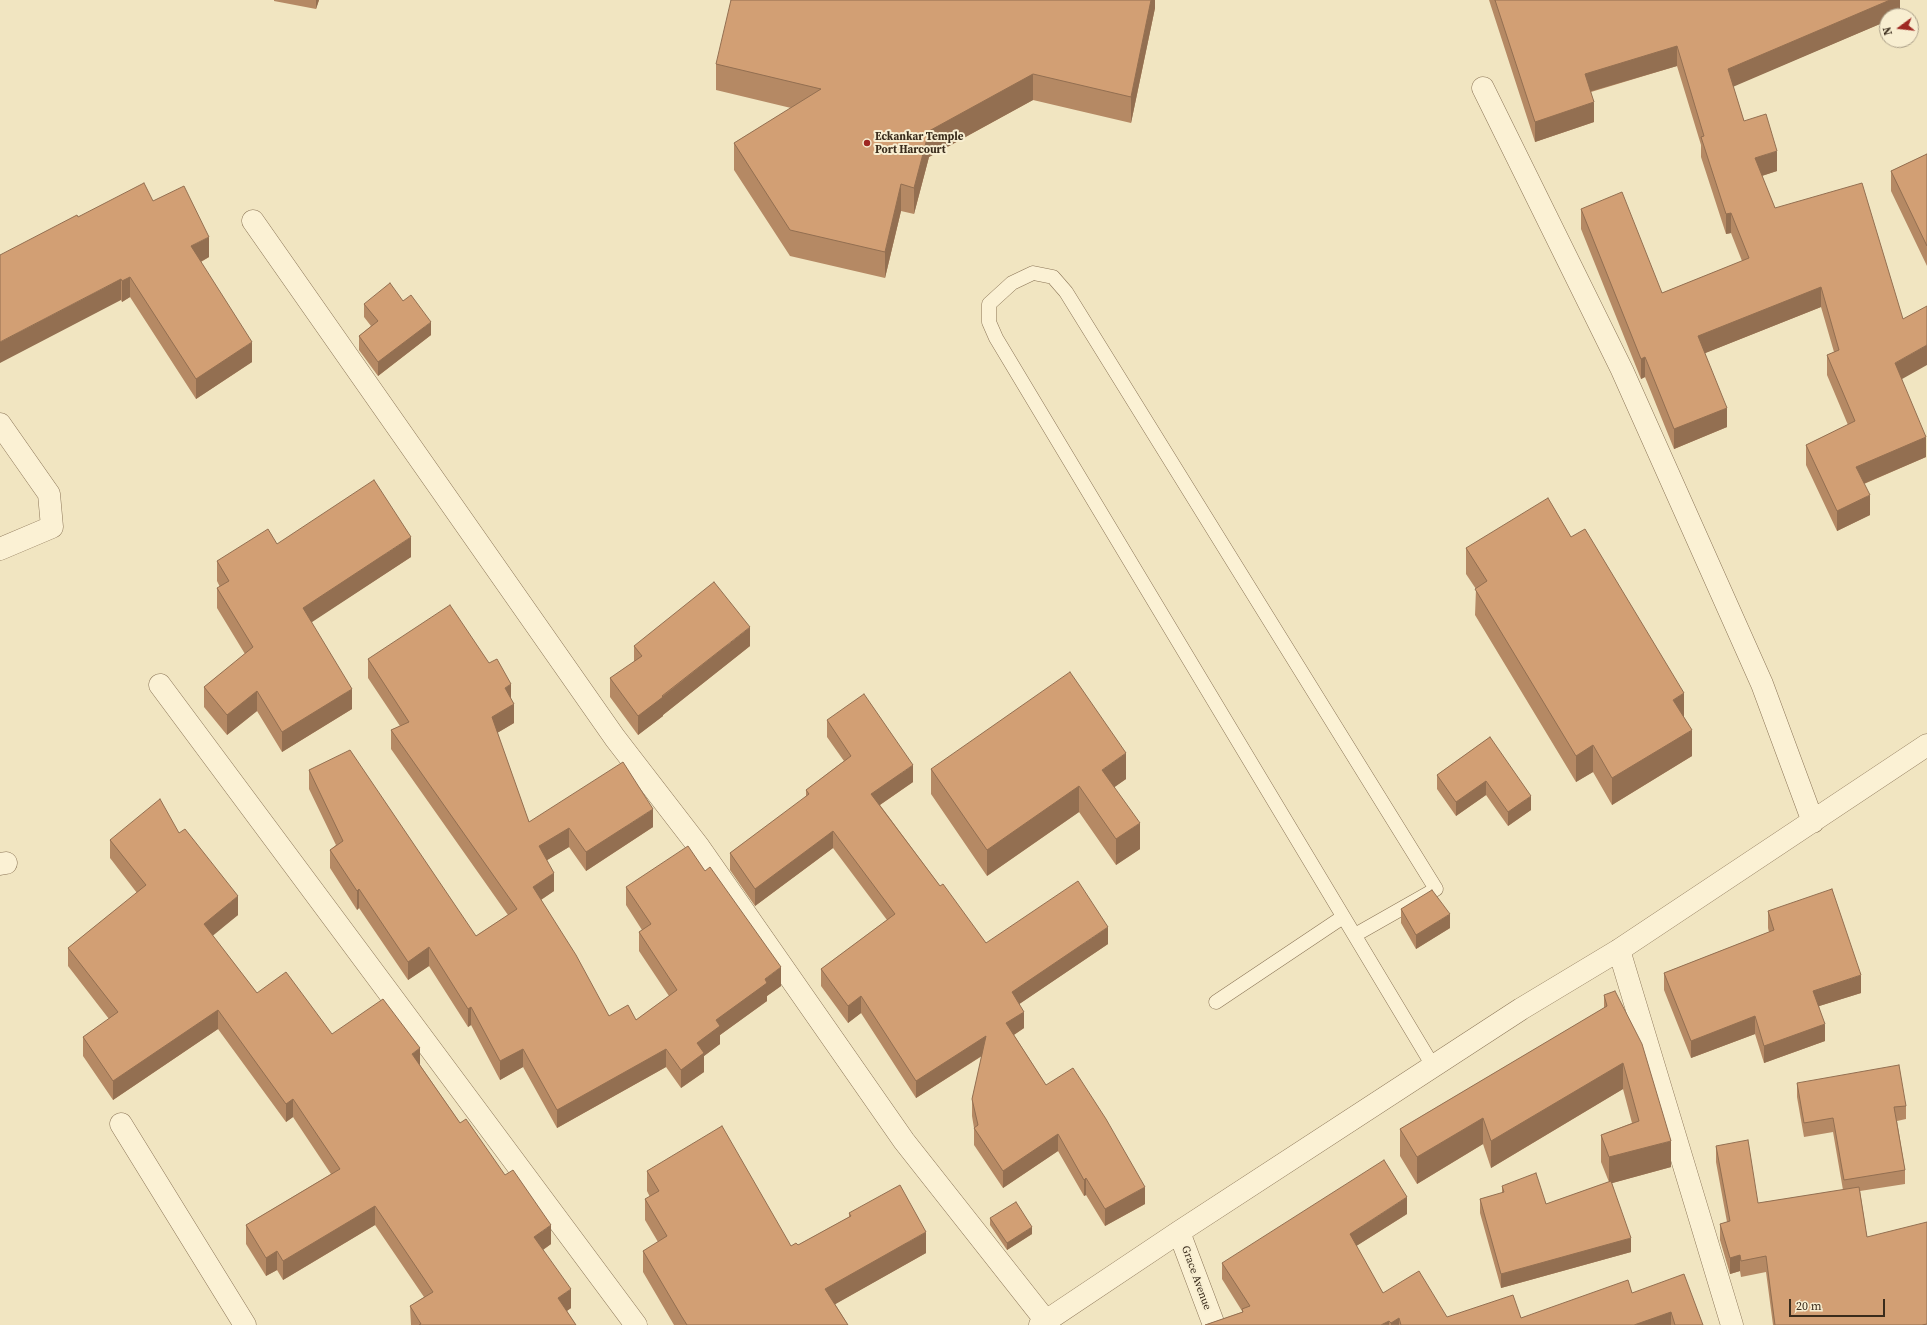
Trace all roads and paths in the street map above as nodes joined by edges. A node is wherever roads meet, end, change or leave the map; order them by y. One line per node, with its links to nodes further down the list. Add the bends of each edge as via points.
1 (1483, 88): 7 (street, via 1626,378 1762,684)
2 (254, 220): 15 (street, via 615,738 699,847 904,1141)
3 (0, 424): 4 (street, via 49,494 52,527)
4 (0, 549)
5 (160, 685): 17 (street)
6 (1927, 746): 7 (street)
7 (1813, 822): 10 (street)
8 (1343, 917): 9 (lane); 9 (lane, via 996,338 989,322 989,304 1012,283 1033,273 1053,276 1066,292 1436,889); 11 (lane)
9 (1355, 935): 12 (lane)
10 (1619, 950): 12 (street); 19 (street)
11 (1216, 1002)
12 (1433, 1066): 14 (street)
13 (121, 1124): 16 (street)
14 (1179, 1232): 15 (street); 18 (street, Grace Avenue)
15 (1043, 1323)
16 (245, 1325)
17 (636, 1325)
18 (1214, 1325)
19 (1732, 1325)

